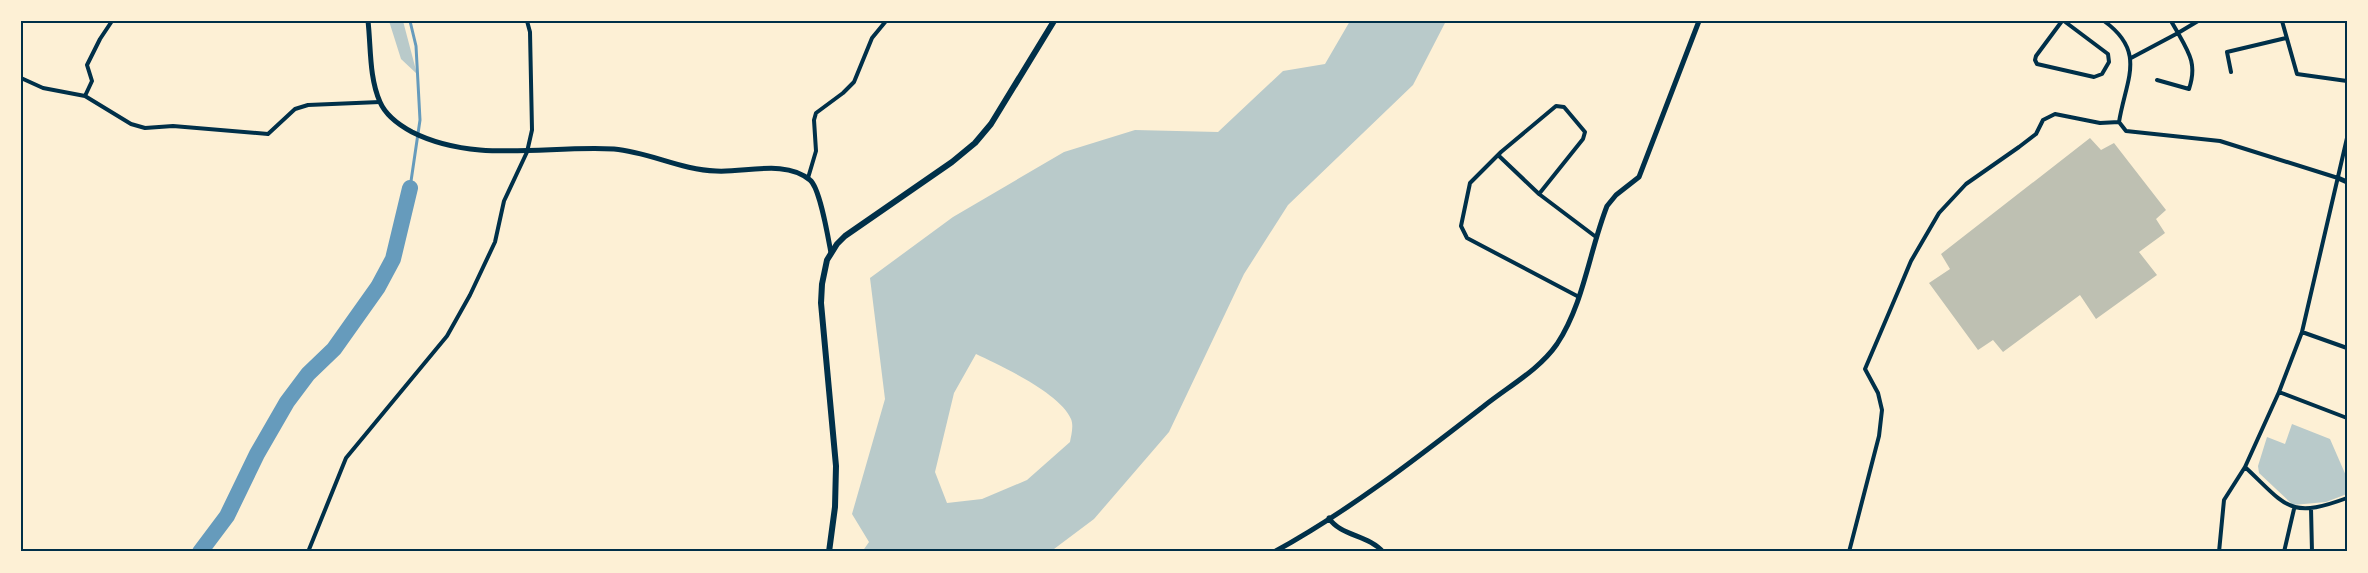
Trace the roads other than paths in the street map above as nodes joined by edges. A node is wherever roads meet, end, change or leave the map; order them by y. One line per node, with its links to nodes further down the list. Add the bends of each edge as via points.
1 (112, 21): 19 (street, via 87,65 92,81)
2 (368, 21): 20 (street, via 374,86)
3 (527, 21): 23 (street, via 532,130)
4 (886, 21): 25 (street, via 872,38 854,82 816,113 816,151)
5 (1054, 21): 30 (main road, via 991,124 975,143 845,236)
6 (1699, 21): 29 (street, via 1639,177 1607,206)
7 (2063, 21): 7 (street, via 2036,56 2037,64 2094,77 2102,74 2109,62 2108,54)
8 (2104, 21): 14 (street, via 2122,37)
9 (2171, 21): 12 (street)
10 (2198, 21): 12 (street)
11 (2282, 21): 13 (street)
12 (2178, 33): 14 (street); 17 (street, via 2194,75 2189,89)
13 (2286, 38): 15 (street, via 2227,52); 18 (street, via 2297,74)
14 (2131, 58): 21 (street)
15 (2231, 72)
16 (21, 78): 19 (street, via 43,88)
17 (2157, 80)
18 (2347, 81)
19 (85, 96): 20 (street, via 131,124 145,128 172,126 258,134 268,134 295,109 308,105)
20 (380, 102): 23 (street, via 397,124 422,137 488,152)
21 (2118, 122): 26 (street, via 2126,131 2220,141); 45 (street, via 2100,123 2055,114 2043,120 2036,134 1966,184 1939,213 1911,261 1865,369 1882,410)
22 (2347, 138): 26 (street)
23 (527, 152): 25 (street, via 612,149 633,151 685,167 716,171 770,168); 41 (street, via 504,201 495,242 470,295 447,336 346,458)
24 (1498, 155): 28 (street); 28 (street, via 1556,106 1564,107 1585,132 1583,140); 31 (street, via 1470,183 1461,226 1467,238)
25 (808, 178): 30 (street, via 818,193)
26 (2338, 178): 27 (street); 32 (street)
27 (2347, 182)
28 (1539, 194): 29 (street)
29 (1596, 237): 31 (street)
30 (831, 253): 42 (main road, via 820,303 836,466)
31 (1579, 297): 40 (street, via 1556,345 1532,371 1398,472)
32 (2302, 332): 33 (street); 34 (street)
33 (2347, 348)
34 (2279, 392): 35 (street); 36 (street)
35 (2347, 418)
36 (2245, 467): 39 (street); 46 (street, via 2224,500)
37 (2347, 498): 38 (street)
38 (2311, 508): 39 (street); 48 (street)
39 (2294, 509): 47 (street)
40 (1329, 518): 43 (street); 44 (street, via 1334,525 1372,542)
41 (308, 552)
42 (829, 552)
43 (1274, 552)
44 (1383, 552)
45 (1849, 552)
46 (2219, 552)
47 (2284, 552)
48 (2312, 552)

